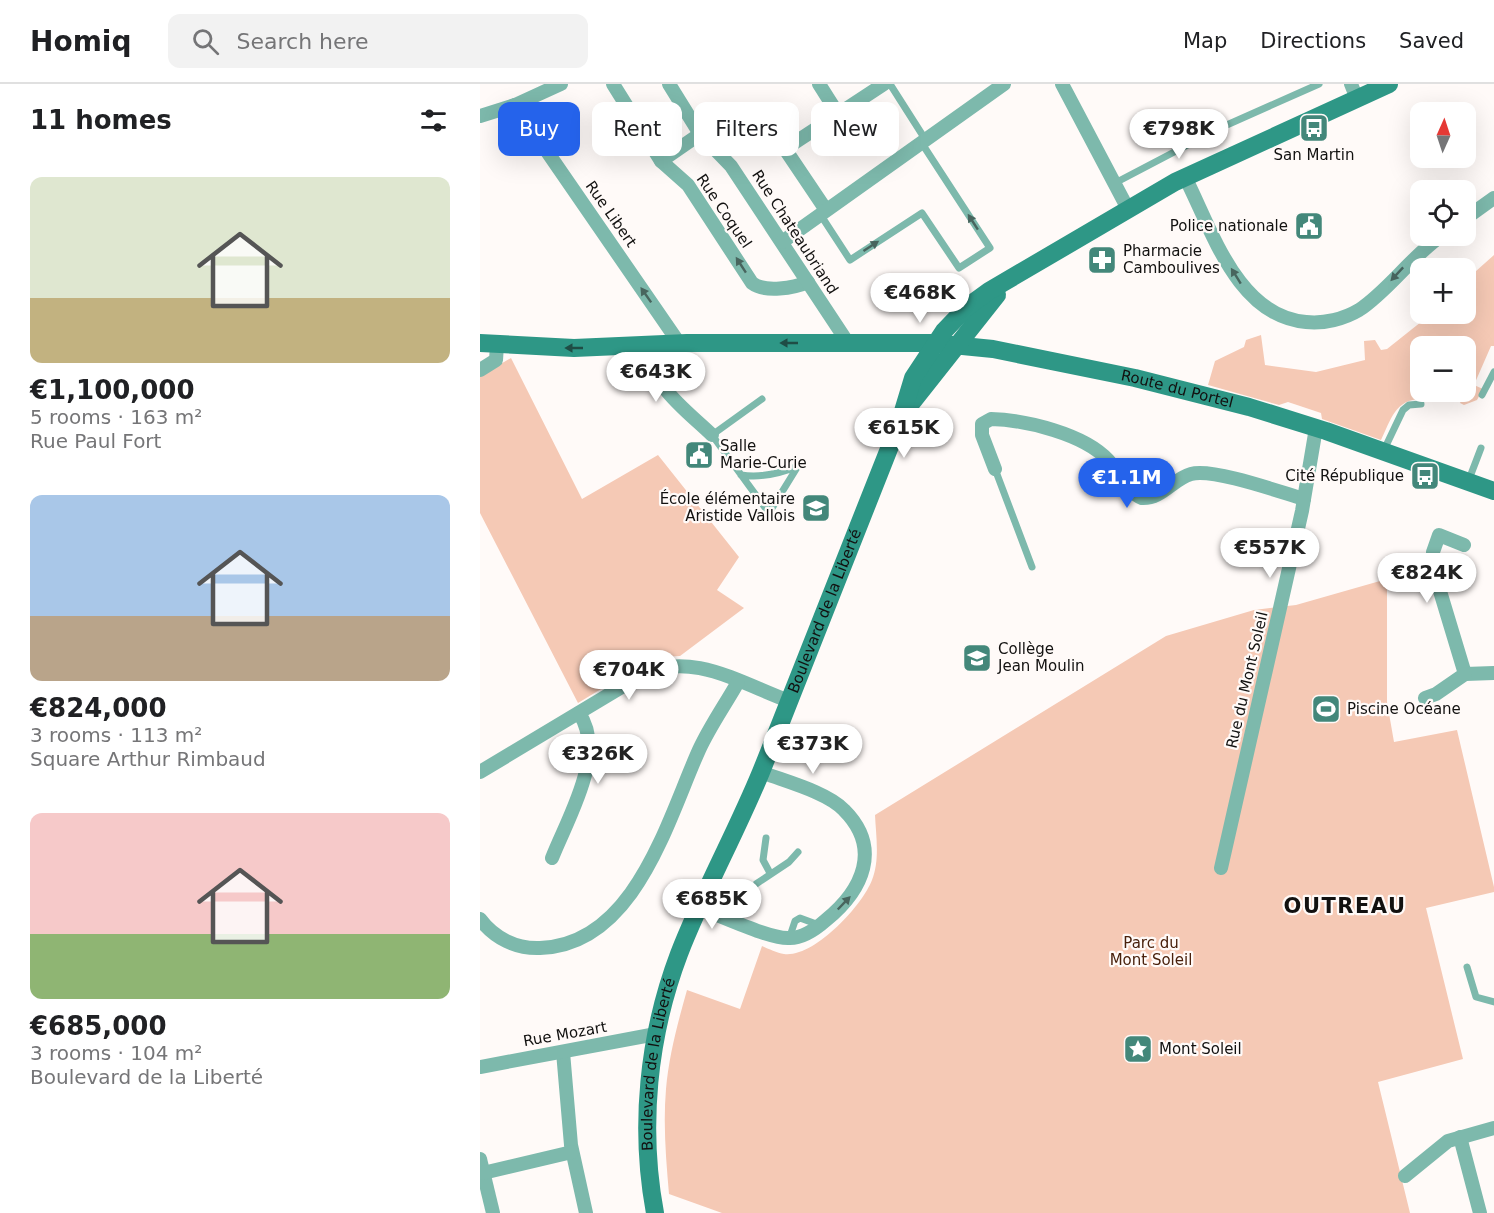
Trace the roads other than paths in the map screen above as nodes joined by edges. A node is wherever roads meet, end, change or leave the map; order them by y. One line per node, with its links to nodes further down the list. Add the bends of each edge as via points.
1 (561, 84): 12 (street)
2 (613, 84): 23 (street, Rue Coquel)
3 (669, 84): 17 (street, Rue Chateaubriand)
4 (819, 84): 13 (street)
5 (884, 84): 14 (street)
6 (890, 84): 20 (lane)
7 (1004, 84): 20 (street)
8 (1062, 84): 25 (street)
9 (1319, 84): 25 (lane, via 1220,128)
10 (1389, 84): 11 (main road, Boulevard de la Liberté)
11 (1354, 91): 24 (main road, Boulevard de la Liberté)
12 (521, 102)
13 (830, 102)
14 (856, 102)
15 (498, 110): 16 (street)
16 (480, 116)
17 (694, 124)
18 (811, 132): 29 (street, via 785,149)
19 (694, 138): 23 (street)
20 (923, 140): 29 (street); 29 (lane, one-way to 20, via 850,260 922,213 959,268 990,248)
21 (550, 156): 35 (street, Rue Libert, one-way to 21)
22 (722, 156): 30 (street, Rue Chateaubriand)
23 (661, 161): 32 (street, Rue Coquel, one-way to 23, via 791,287 755,286 688,185)
24 (1185, 177): 27 (main road, Boulevard de la Liberté); 31 (street, one-way to 24, via 1359,310 1330,321 1296,321 1263,306 1239,282)
25 (1114, 183): 27 (street)
26 (1494, 198): 28 (street)
27 (1128, 209): 33 (main road, Boulevard de la Liberté, via 1025,270)
28 (1476, 211)
29 (823, 212): 30 (street)
30 (782, 242): 32 (street, Rue Chateaubriand)
31 (1430, 246)
32 (808, 282): 36 (street, Rue Chateaubriand)
33 (985, 301): 34 (main road, Boulevard de la Liberté, via 967,317); 40 (main road, Boulevard de la Liberté, via 962,312); 41 (main road, via 984,332 990,342)
34 (964, 342): 40 (main road, Route du Portel); 41 (main road, Route du Portel); 47 (main road, Boulevard de la Liberté)
35 (680, 343): 36 (main road, Route du Portel, one-way to 35); 39 (main road, Route du Portel)
36 (848, 343): 37 (main road, Route du Portel)
37 (886, 343): 40 (main road, Route du Portel, via 910,342); 44 (main road, via 908,353)
38 (488, 344): 39 (main road, Route du Portel, one-way to 38, via 553,348); 42 (street, via 496,360)
39 (649, 345): 51 (street, via 656,378)
40 (932, 349): 44 (main road, Boulevard de la Liberté); 47 (main road)
41 (1004, 351): 50 (main road, Route du Portel, via 1164,385)
42 (480, 370)
43 (1494, 372): 45 (lane)
44 (915, 375): 49 (main road, Boulevard de la Liberté)
45 (1482, 395)
46 (762, 399): 51 (lane)
47 (910, 404): 49 (main road, Boulevard de la Liberté)
48 (1421, 404): 53 (lane, via 1402,410)
49 (900, 421): 65 (main road, Boulevard de la Liberté)
50 (1316, 428): 53 (main road, Route du Portel); 58 (street, Rue du Mont Soleil)
51 (712, 435): 55 (lane)
52 (1481, 448): 56 (lane)
53 (1383, 452): 56 (main road, Route du Portel)
54 (995, 469): 58 (street, via 981,431 982,424 991,419 1064,433 1087,443 1142,498 1155,496 1186,475 1204,472); 60 (lane)
55 (741, 475): 55 (lane, via 769,513 798,466 754,477)
56 (1468, 482): 57 (main road, Route du Portel)
57 (1494, 491)
58 (1304, 499): 72 (street, Rue du Mont Soleil)
59 (1464, 545): 62 (street, via 1439,535 1432,563)
60 (1032, 567)
61 (1494, 673): 62 (street)
62 (1465, 675): 64 (street)
63 (738, 682): 65 (street); 66 (street, via 700,668 669,666 645,673); 76 (street, via 706,734 639,882 609,921 580,938 539,948 509,942)
64 (1425, 698)
65 (789, 701): 68 (main road, Boulevard de la Liberté)
66 (579, 713): 67 (street); 71 (street, via 588,735 589,760)
67 (480, 772)
68 (761, 772): 74 (main road, Boulevard de la Liberté); 75 (street, one-way to 68, via 789,939 819,925 846,901 860,881 864,857 859,833 847,813 833,802)
69 (766, 838): 73 (lane, via 763,860)
70 (798, 852): 73 (lane)
71 (552, 858)
72 (1221, 868)
73 (770, 873): 75 (lane)
74 (699, 908): 75 (street); 79 (main road, Boulevard de la Liberté, via 672,975)
75 (727, 918)
76 (480, 919)
77 (1467, 967): 78 (lane, via 1476,997)
78 (1494, 1002)
79 (657, 1034): 80 (street, Rue Mozart); 87 (main road, Boulevard de la Liberté, via 647,1119)
80 (562, 1052): 81 (street, Rue Mozart); 84 (street)
81 (480, 1067)
82 (1494, 1128): 83 (street)
83 (1460, 1137): 86 (street, via 1444,1144); 90 (street)
84 (572, 1152): 85 (street); 89 (street)
85 (482, 1166): 88 (street)
86 (1405, 1176)
87 (654, 1211)
88 (493, 1213)
89 (586, 1213)
90 (1480, 1213)

